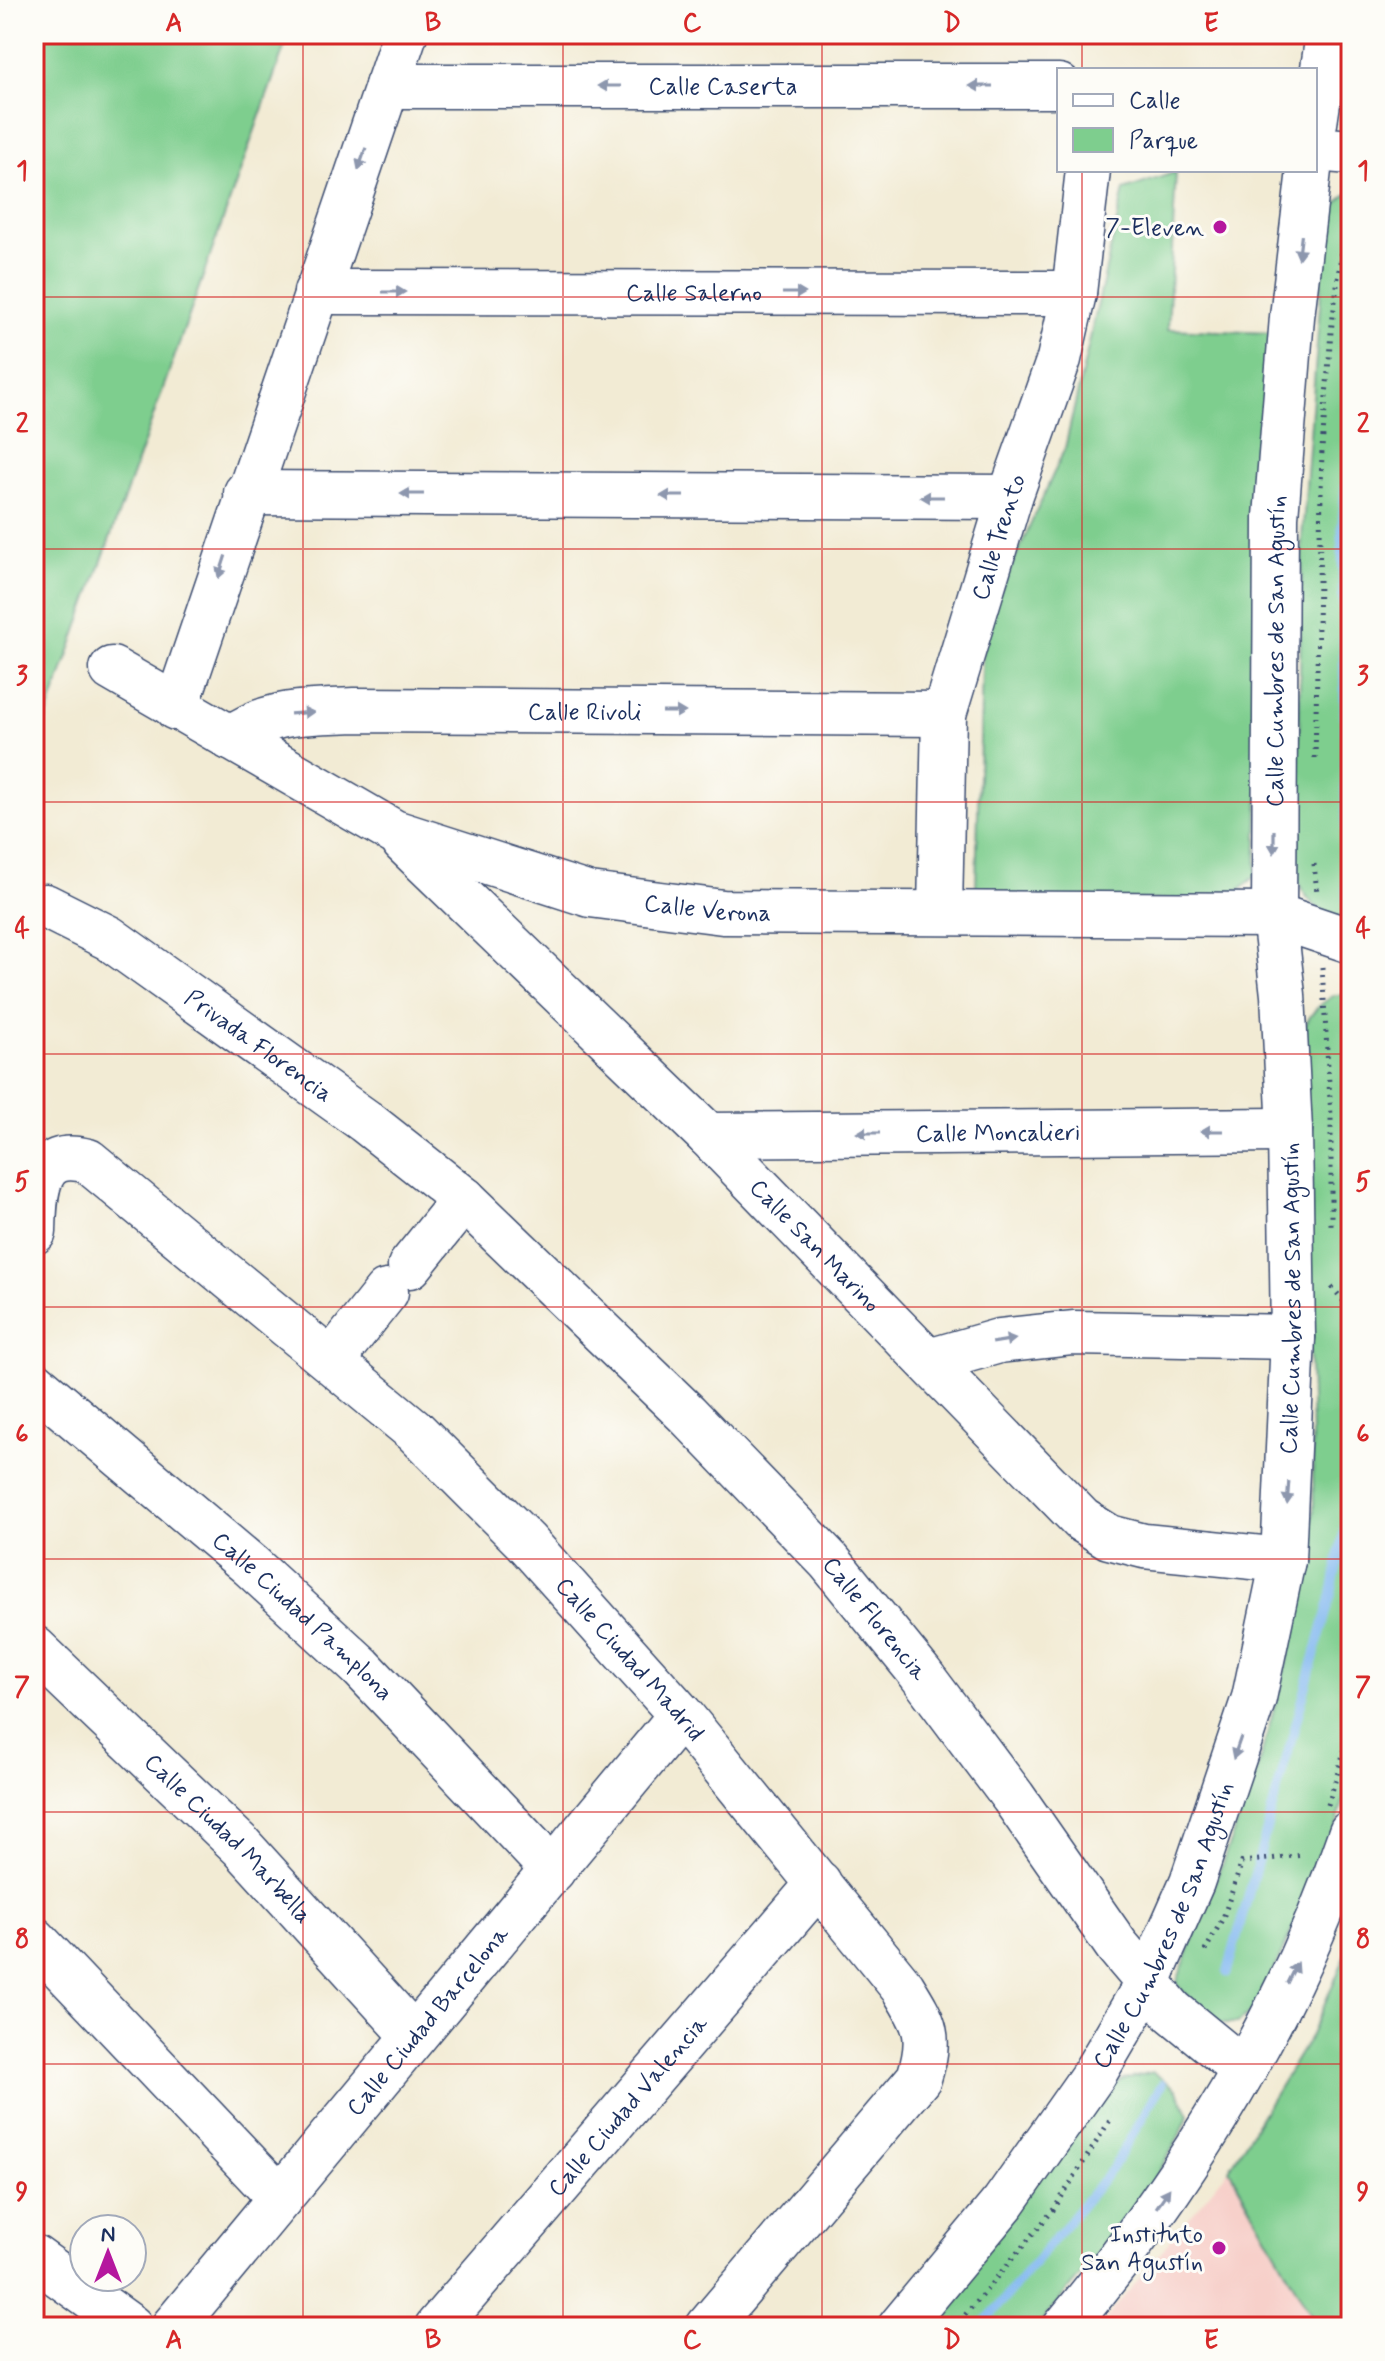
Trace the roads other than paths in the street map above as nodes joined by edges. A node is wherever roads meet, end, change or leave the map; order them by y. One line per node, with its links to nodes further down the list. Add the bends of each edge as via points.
1 (405, 34): 3 (street)
2 (1328, 34): 5 (street)
3 (387, 86): 4 (street, Calle Caserta, one-way to 3); 10 (street, one-way to 10)
4 (1057, 86)
5 (1325, 97)
6 (1317, 149): 7 (street)
7 (1351, 152)
8 (1088, 172): 11 (street, Calle Trento)
9 (1309, 172): 21 (street, Calle Cumbres de San Agustín, one-way to 21, via 1276,517)
10 (316, 292): 11 (street, Calle Salerno, one-way to 11); 12 (street)
11 (1074, 293): 13 (street, Calle Trento, via 1059,359)
12 (246, 493): 13 (street, one-way to 12); 15 (street, one-way to 15)
13 (1010, 497): 16 (street, Calle Trento)
14 (112, 669): 15 (street, Calle Verona)
15 (176, 708): 17 (street, Calle Verona)
16 (944, 714): 17 (street, Calle Rivoli, one-way to 16, via 255,721 281,715 354,710); 20 (street, Calle Trento)
17 (230, 738): 18 (street, Calle Verona)
18 (394, 832): 20 (street, Calle Verona, via 590,895 723,912); 24 (street, Calle San Marino)
19 (45, 906): 25 (street, Privada Florencia, via 109,938 365,1121)
20 (940, 911): 21 (street, Calle Verona)
21 (1274, 915): 22 (street, Calle Verona); 23 (street, Calle Cumbres de San Agustín)
22 (1336, 935)
23 (1290, 1130): 24 (street, Calle Moncalieri, one-way to 24); 27 (street, Calle Cumbres de San Agustín)
24 (708, 1135): 29 (street, Calle San Marino)
25 (464, 1199): 28 (street); 38 (street, Calle Florencia, via 687,1414 829,1561 920,1673)
26 (34, 1232): 28 (street, Calle Ciudad Madrid, via 42,1175 56,1159 88,1161)
27 (1293, 1337): 29 (street, one-way to 27, via 999,1341 1073,1333); 31 (street, Calle Cumbres de San Agustín, one-way to 31)
28 (332, 1360): 33 (street, Calle Ciudad Madrid, via 415,1431 525,1541)
29 (929, 1361): 31 (street, Calle San Marino, via 1046,1487 1109,1537 1144,1546)
30 (34, 1383): 35 (street, Calle Ciudad Pamplona, via 250,1565 361,1667)
31 (1283, 1560): 38 (street, Calle Cumbres de San Agustín, one-way to 38, via 1254,1698 1192,1882)
32 (34, 1648): 39 (street, Calle Ciudad Marbella, via 241,1846)
33 (681, 1715): 35 (street, Calle Ciudad Barcelona); 36 (street, Calle Ciudad Madrid)
34 (1351, 1832): 40 (street, one-way to 34, via 1331,1889)
35 (553, 1870): 39 (street, Calle Ciudad Barcelona)
36 (819, 1883): 45 (street, Calle Ciudad Valencia); 46 (street, Calle Ciudad Madrid, via 909,1998 928,2034 926,2053 919,2078)
37 (34, 1939): 41 (street)
38 (1148, 1982): 40 (street, Calle Florencia, via 1172,2011); 47 (street, Calle Cumbres de San Agustín, via 1094,2074 1004,2202)
39 (414, 2036): 41 (street, Calle Ciudad Barcelona)
40 (1244, 2070): 48 (street, one-way to 40, via 1136,2238)
41 (280, 2198): 44 (street, Calle Ciudad Barcelona)
42 (34, 2257): 43 (street)
43 (131, 2327)
44 (173, 2327)
45 (437, 2327)
46 (708, 2327)
47 (900, 2327)
48 (1065, 2327)

